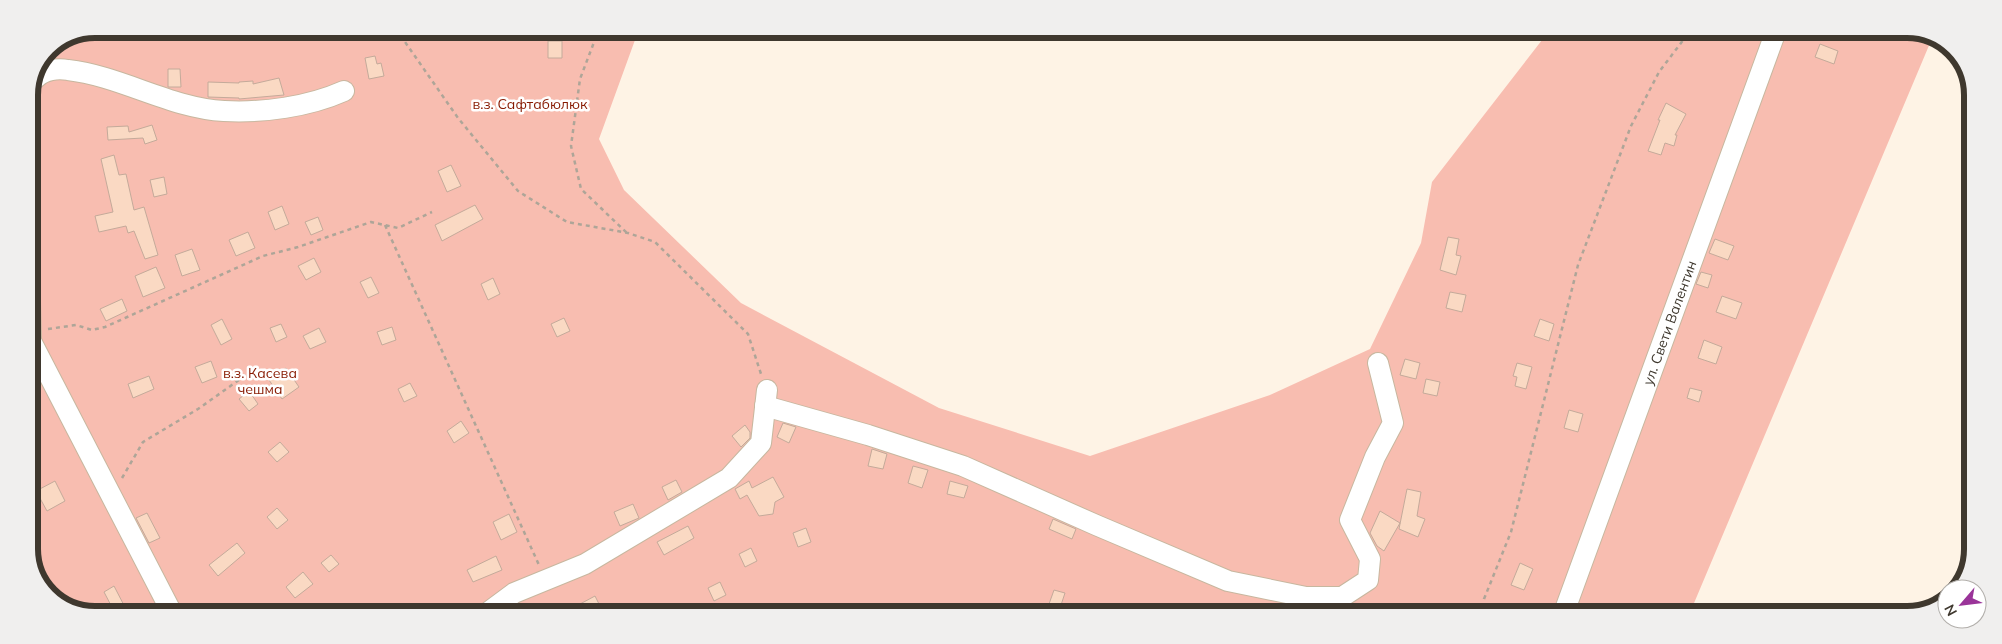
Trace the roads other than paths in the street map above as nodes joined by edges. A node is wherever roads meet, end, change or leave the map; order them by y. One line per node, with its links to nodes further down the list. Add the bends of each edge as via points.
1 (1774, 37): 8 (street, ул. Свети Валентин)
2 (43, 72): 3 (street, via 67,70 101,77 186,104 223,111 262,110 310,103)
3 (344, 91)
4 (38, 355): 6 (street)
5 (1378, 363): 7 (street, via 1394,423 1375,458 1350,520 1370,559 1368,580 1342,597 1306,597 1228,581 963,466 766,398 760,443 729,478 585,564 514,593)
6 (169, 607)
7 (496, 607)
8 (1566, 607)

